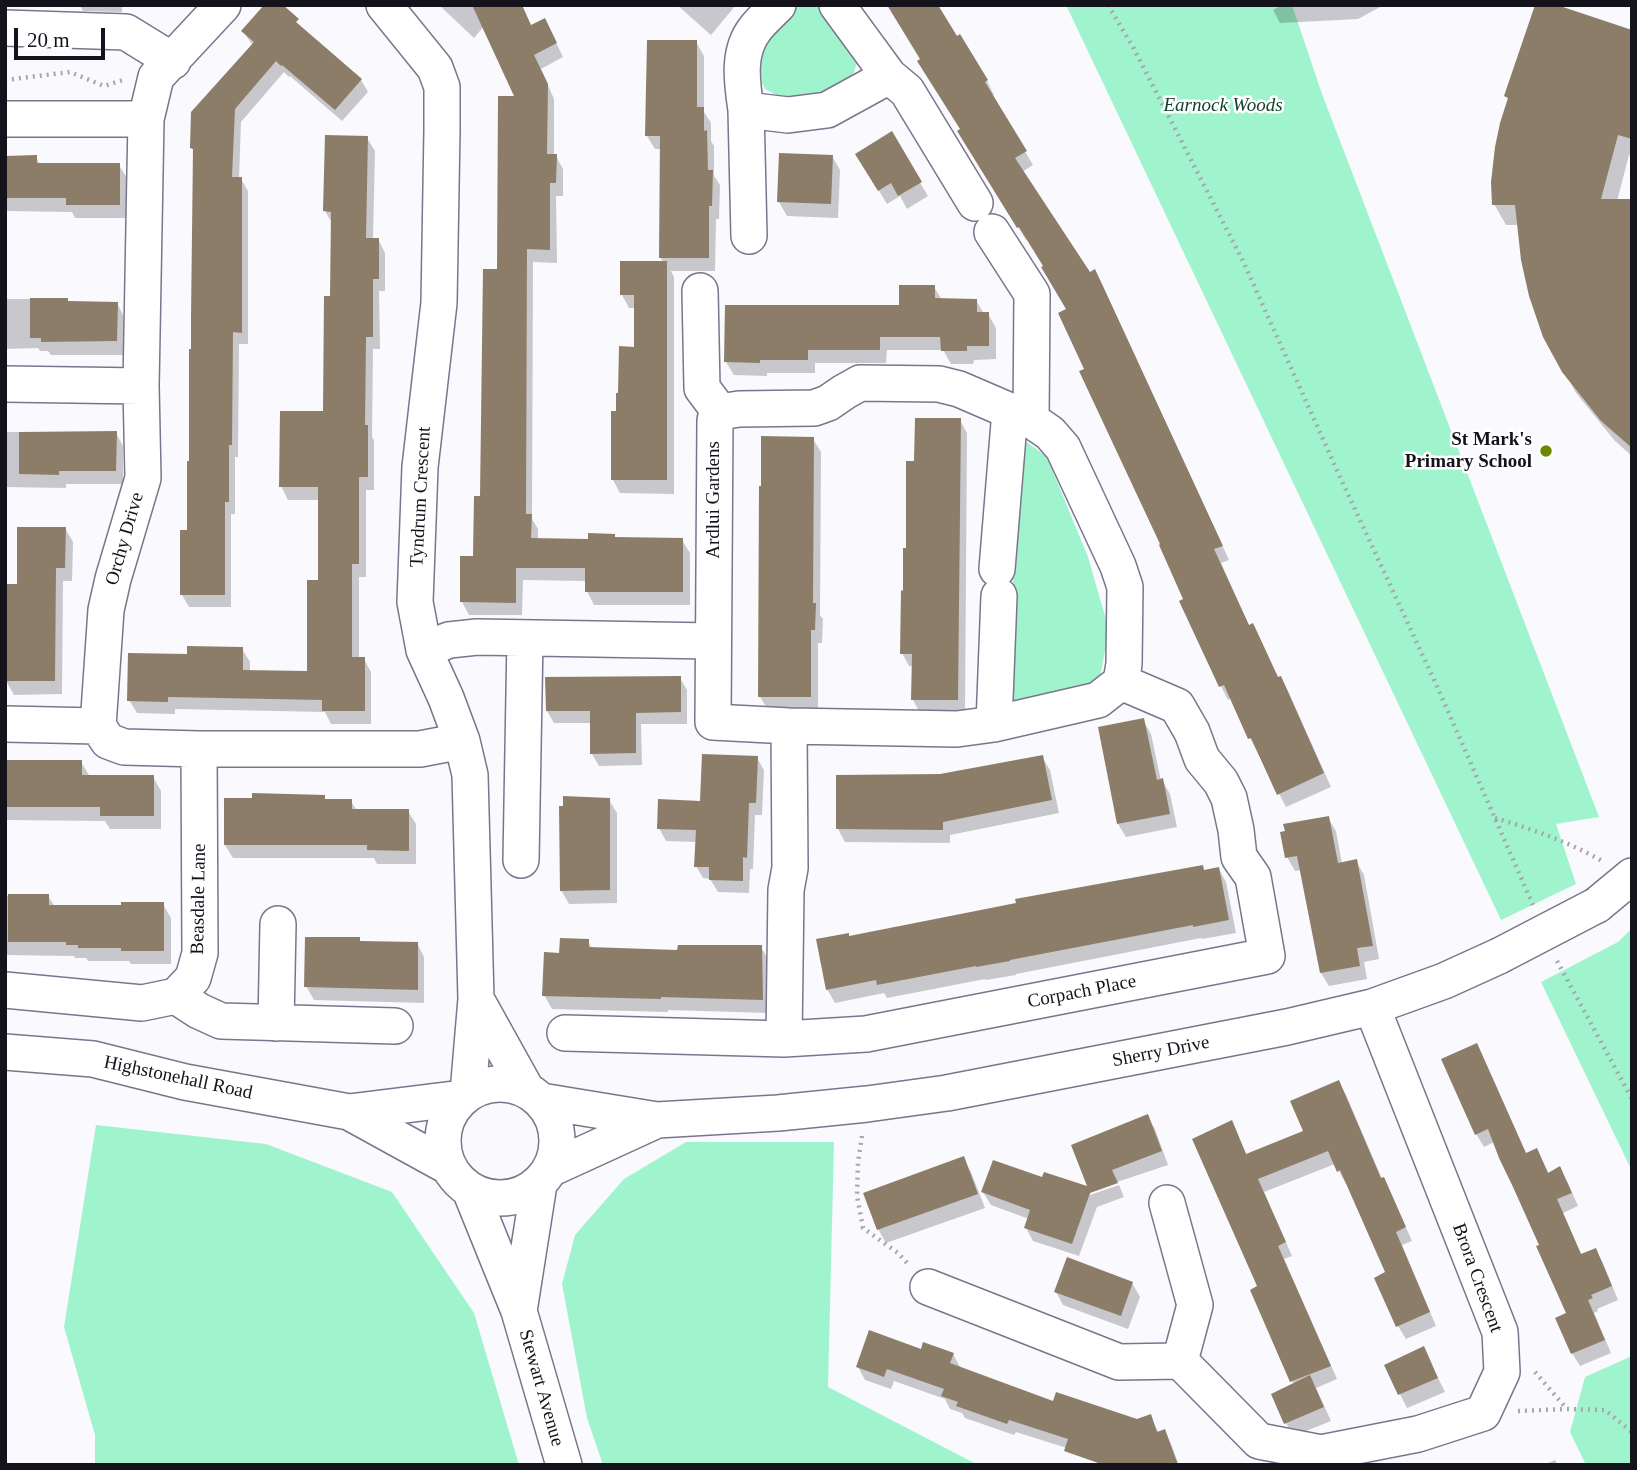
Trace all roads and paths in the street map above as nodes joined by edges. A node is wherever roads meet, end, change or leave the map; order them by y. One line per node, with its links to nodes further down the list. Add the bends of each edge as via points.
1 (223, 5): 7 (street, Orchy Drive)
2 (384, 5): 21 (street, Tyndrum Crescent, via 435,68 442,87 439,303 420,467 415,601)
3 (778, 5): 10 (street, via 753,31 744,51)
4 (837, 5): 8 (street)
5 (1108, 5): 29 (path, via 1243,261)
6 (5, 28): 7 (street, via 126,32)
7 (165, 69): 9 (path, via 104,86 70,72); 12 (street, Orchy Drive)
8 (889, 76): 10 (street, via 827,110 788,115); 18 (street, via 907,91 1032,294)
9 (5, 80)
10 (746, 110): 13 (street)
11 (5, 119): 12 (street)
12 (146, 119): 16 (street, Orchy Drive)
13 (749, 236)
14 (700, 290): 17 (street, via 702,388)
15 (5, 384): 16 (street)
16 (141, 386): 25 (street, Orchy Drive, via 143,478 106,610)
17 (720, 412): 18 (street, Ardlui Gardens, via 814,408 860,383 939,384 959,388); 20 (street, Ardlui Gardens, via 714,436)
18 (1020, 416): 22 (street, Ardlui Gardens, via 1050,433 1063,448 1118,566 1125,587); 24 (street, via 998,583)
19 (525, 638): 20 (street); 21 (street, via 449,640); 30 (street)
20 (712, 641): 26 (street, Ardlui Gardens, via 713,722)
21 (424, 650): 27 (street, Tyndrum Crescent)
22 (1121, 682): 24 (street, Ardlui Gardens, via 1098,700); 42 (street, Corpach Place, via 1177,706 1202,759 1229,798 1239,857 1253,877 1267,956 866,1034)
23 (5, 724): 25 (street)
24 (994, 724): 26 (street, Ardlui Gardens, via 957,729)
25 (98, 726): 28 (street, via 108,741 124,747)
26 (789, 726): 42 (street)
27 (461, 741): 28 (street, via 420,749); 37 (street, Tyndrum Crescent, via 470,775)
28 (199, 749): 36 (street, Beasdale Lane, via 200,953 193,978)
29 (1495, 818): 31 (path, via 1580,849); 32 (path)
30 (521, 860)
31 (1631, 876): 38 (street, Sherry Drive, bridge, via 1597,905 1499,956)
32 (1536, 913)
33 (278, 924): 39 (street)
34 (1552, 949): 46 (path)
35 (5, 990): 36 (street, via 142,1003)
36 (176, 996): 39 (street, via 221,1021)
37 (476, 999): 44 (street, Tyndrum Crescent); 45 (street, Tyndrum Crescent)
38 (1372, 1007): 47 (street, Sherry Drive, via 947,1093); 56 (street, Brora Crescent, via 1500,1332 1502,1372)
39 (276, 1023): 40 (street)
40 (395, 1026)
41 (565, 1033): 42 (street, Corpach Place)
42 (785, 1040)
43 (5, 1052): 48 (street, Highstonehall Road, via 93,1059 185,1082)
44 (534, 1095): 45 (street, via 507,1084 487,1085); 49 (street, Sherry Drive); 50 (street, via 552,1116 557,1133 557,1152)
45 (465, 1096): 48 (street, Highstonehall Road); 51 (street, via 444,1128 443,1148)
46 (1632, 1099)
47 (867, 1104): 49 (street, Sherry Drive); 53 (path, via 858,1162 857,1196 863,1228 898,1253)
48 (349, 1112): 51 (street, Highstonehall Road)
49 (657, 1120): 50 (street, Sherry Drive)
50 (545, 1177): 51 (street, via 524,1193 506,1198 488,1197); 54 (street, Stewart Avenue)
51 (460, 1179): 54 (street, Stewart Avenue)
52 (1167, 1203): 55 (street, via 1195,1305)
53 (928, 1287): 55 (street, via 1119,1362)
54 (519, 1311): 58 (street, Stewart Avenue)
55 (1180, 1361): 56 (street, via 1259,1441 1321,1453 1418,1434)
56 (1483, 1413): 57 (path, via 1605,1410)
57 (1632, 1432)
58 (562, 1461)

